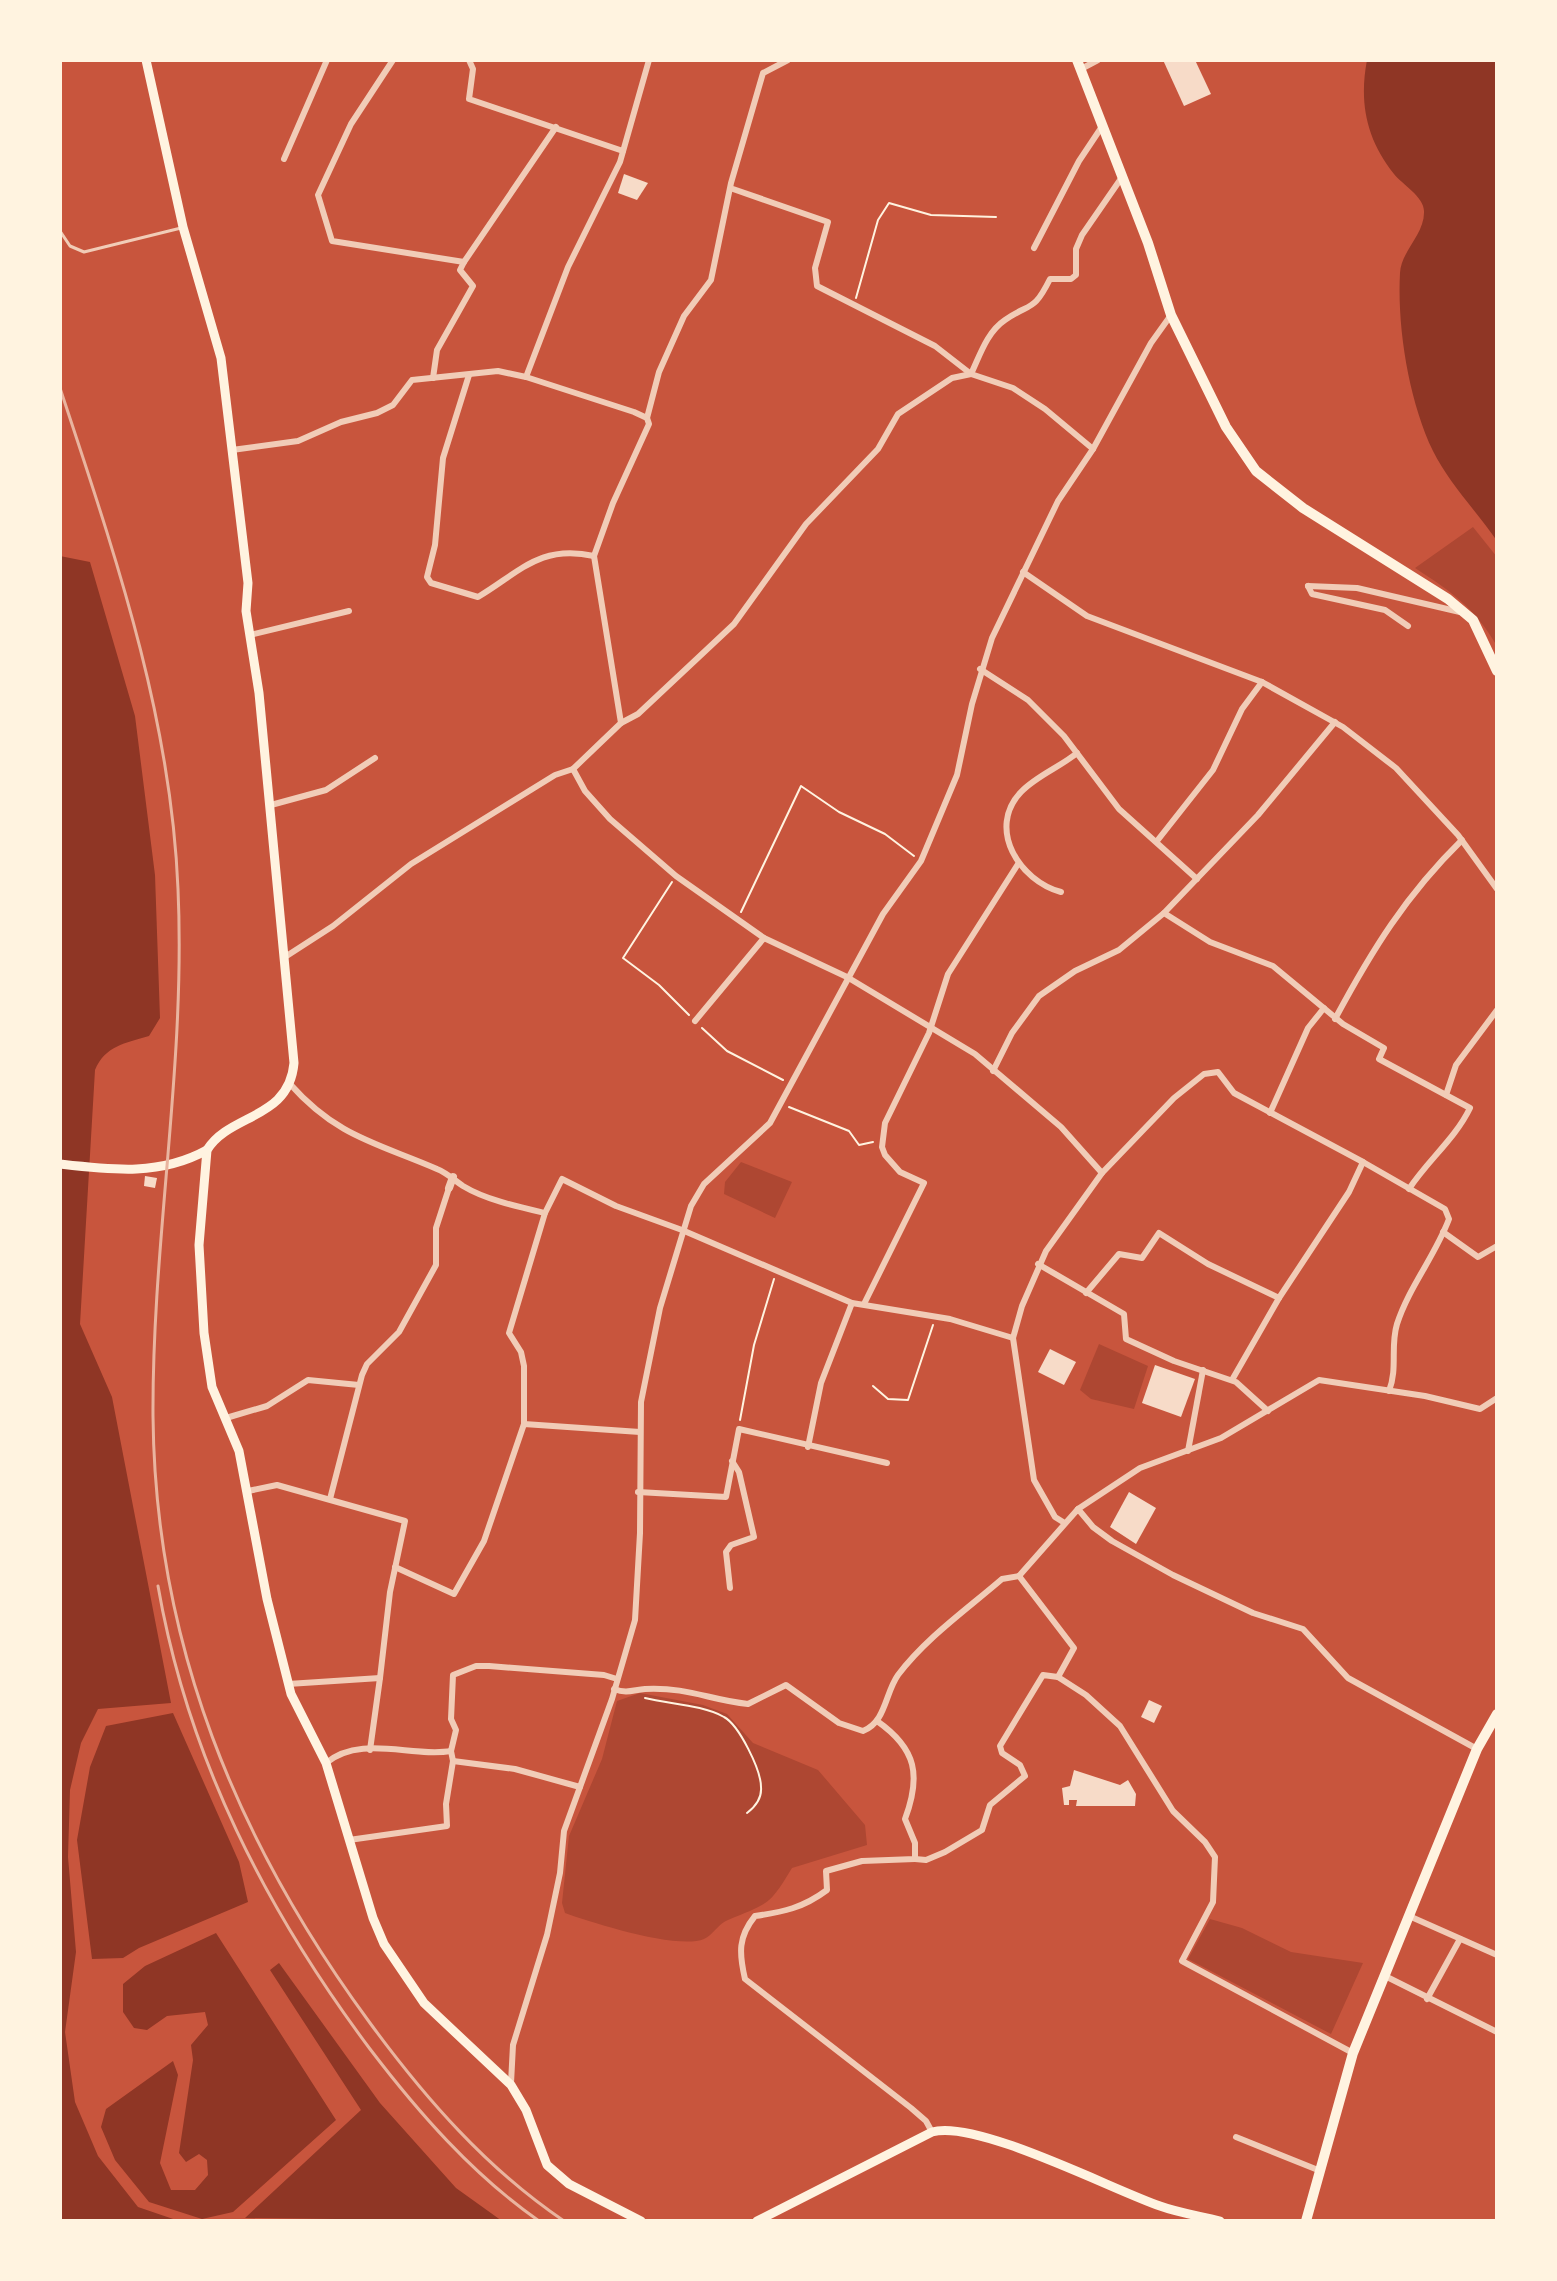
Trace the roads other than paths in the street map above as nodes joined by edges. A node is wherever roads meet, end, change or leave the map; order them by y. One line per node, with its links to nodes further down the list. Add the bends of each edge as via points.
1 (146, 60): 15 (main road)
2 (327, 60): 12 (street)
3 (393, 60): 18 (street, via 351,124 318,195 332,241)
4 (469, 60): 9 (street, via 469,99)
5 (649, 60): 11 (street)
6 (788, 60): 14 (street, via 763,73)
7 (1098, 60): 8 (street)
8 (1079, 64): 10 (main road)
9 (556, 127): 11 (street); 18 (street)
10 (1101, 128): 13 (main road); 17 (street)
11 (623, 151): 22 (street, via 568,267)
12 (284, 159)
13 (1120, 180): 19 (main road); 20 (street, via 1082,235 1076,275 1050,279 1033,307 1006,319 986,341)
14 (733, 189): 20 (street, via 828,222 815,268 817,286 935,346); 24 (street, via 711,280 684,316 659,372)
15 (183, 227): 16 (lane, via 84,252 70,246); 26 (main road, via 221,358)
16 (60, 231)
17 (1034, 248)
18 (464, 262): 23 (street, via 460,270 473,286 437,350)
19 (1171, 315): 25 (street); 30 (main road, via 1226,427 1256,471 1303,508)
20 (971, 374): 25 (street, via 1013,388); 37 (street, via 952,378 898,414 878,449 806,524 734,624 658,696)
21 (469, 375): 22 (street, via 498,371); 23 (street); 27 (street, via 443,458 427,577 431,583 478,597 549,554)
22 (526, 377): 24 (street)
23 (433, 378): 26 (street, via 412,380 393,405 377,413 298,441)
24 (647, 418): 27 (street, via 649,424)
25 (1093, 449): 28 (street, via 1064,491)
26 (232, 450): 32 (main road)
27 (594, 556): 37 (street)
28 (1023, 572): 33 (street); 35 (street, via 1087,616)
29 (349, 611): 32 (street)
30 (1464, 613): 31 (street, via 1357,588 1308,586 1312,594 1385,610); 34 (main road, via 1473,620)
31 (1408, 626)
32 (250, 635): 41 (main road)
33 (980, 669): 38 (street, via 1028,700); 51 (street, via 957,775 921,861)
34 (1497, 671)
35 (1262, 682): 36 (street); 42 (street, via 1242,709 1213,770)
36 (1335, 722): 43 (street, via 1396,768); 45 (street)
37 (621, 723): 40 (street)
38 (1077, 753): 42 (street, via 1111,801); 44 (street, via 1019,793 1006,836)
39 (375, 758): 41 (street, via 326,790)
40 (573, 769): 49 (street, via 598,806 676,876); 50 (street, via 411,864)
41 (271, 805): 50 (main road)
42 (1157, 841): 45 (street)
43 (1463, 842): 46 (street); 54 (street, via 1401,906)
44 (1018, 864): 47 (street); 56 (street, via 948,974)
45 (1197, 879): 48 (street)
46 (1497, 889)
47 (1061, 892)
48 (1164, 913): 52 (street, via 1210,942 1273,966); 57 (street, via 1119,950 1039,996)
49 (764, 938): 51 (street); 55 (street)
50 (285, 957): 58 (main road, via 294,1063)
51 (847, 977): 56 (street); 69 (street, via 784,1101 756,1139 697,1193)
52 (1324, 1008): 54 (street); 60 (street, via 1308,1028)
53 (1497, 1010): 59 (street, via 1456,1065)
54 (1335, 1019): 59 (street, via 1384,1048 1379,1059)
55 (695, 1021)
56 (932, 1027): 57 (street); 76 (street, via 882,1139 885,1155 900,1172 924,1183)
57 (993, 1071): 64 (street, via 1061,1127)
58 (290, 1084): 61 (main road, via 264,1111); 65 (street, via 362,1142)
59 (1446, 1095): 67 (street, via 1470,1108)
60 (1270, 1113): 62 (street); 64 (street, via 1234,1093 1218,1072 1204,1074)
61 (207, 1150): 63 (main road, via 168,1167); 84 (main road, via 200,1294 212,1387)
62 (1363, 1162): 67 (street); 74 (street)
63 (60, 1164)
64 (1102, 1173): 72 (street)
65 (453, 1177): 66 (street); 68 (street, via 489,1196)
66 (449, 1188): 80 (street, via 436,1228 436,1265 399,1332 367,1364)
67 (1409, 1189): 70 (street, via 1445,1209 1449,1219)
68 (545, 1213): 69 (street, via 562,1179); 85 (street, via 509,1333 524,1366)
69 (682, 1230): 75 (street); 86 (street, via 652,1342)
70 (1443, 1232): 71 (street, via 1478,1257); 81 (street, via 1398,1321)
71 (1497, 1246)
72 (1038, 1264): 73 (street); 77 (street)
73 (1086, 1293): 74 (street, via 1119,1254 1142,1258 1159,1233); 78 (street, via 1124,1314 1126,1339)
74 (1279, 1298): 79 (street)
75 (852, 1303): 76 (street); 87 (street, via 821,1383)
76 (864, 1304): 77 (street, via 936,1316)
77 (1013, 1338): 95 (street, via 1034,1480)
78 (1203, 1370): 79 (street); 88 (street)
79 (1232, 1380): 83 (street)
80 (359, 1385): 84 (street, via 308,1380 267,1406); 93 (street)
81 (1389, 1391): 82 (street, via 1480,1409); 83 (street, via 1319,1380)
82 (1497, 1398)
83 (1268, 1411): 88 (street)
84 (226, 1418): 91 (main road)
85 (524, 1424): 86 (street); 96 (street, via 484,1541 454,1594)
86 (640, 1432): 92 (street)
87 (808, 1447): 89 (street, via 739,1429); 90 (street)
88 (1188, 1451): 94 (street, via 1140,1468)
89 (732, 1461): 92 (street, via 726,1497); 98 (street, via 754,1537 728,1548)
90 (887, 1463)
91 (248, 1491): 93 (street, via 277,1485); 102 (main road)
92 (638, 1492): 101 (street, via 636,1609)
93 (330, 1499): 96 (street, via 405,1521)
94 (1078, 1509): 95 (street); 106 (street, via 1112,1541 1173,1575 1253,1613 1303,1629 1348,1678)
95 (1063, 1522): 97 (street)
96 (395, 1567): 100 (street)
97 (1019, 1576): 99 (street, via 1074,1648); 105 (street, via 1002,1579 914,1655 890,1687)
98 (730, 1588)
99 (1058, 1677): 113 (street, via 1043,1675 1003,1738 1002,1753 1020,1765 1025,1776 990,1805 982,1830 945,1852); 120 (street, via 1120,1726 1173,1811 1215,1857 1213,1902 1182,1961)
100 (380, 1678): 102 (street); 107 (street)
101 (617, 1679): 103 (street); 108 (street, via 489,1666 453,1675 451,1719 456,1730)
102 (288, 1684): 110 (main road)
103 (614, 1689): 105 (street, via 688,1689 748,1704 786,1685 852,1729 863,1731); 111 (street)
104 (1497, 1714): 106 (main road)
105 (877, 1721): 113 (street, via 906,1748 915,1770 916,1794 905,1819)
106 (1477, 1749): 114 (main road)
107 (370, 1750): 108 (street); 110 (street, via 347,1752)
108 (451, 1751): 109 (street)
109 (453, 1761): 111 (street, via 515,1769); 112 (street, via 447,1826)
110 (326, 1763): 112 (main road)
111 (580, 1787): 121 (street, via 564,1831 547,1935 514,2038)
112 (349, 1840): 121 (main road, via 373,1918 404,1976 448,2028)
113 (915, 1859): 122 (street, via 862,1861 826,1871 827,1890 805,1905 755,1916 741,1934 740,1959 745,1979 911,2108)
114 (1409, 1916): 115 (street); 117 (main road)
115 (1460, 1939): 116 (street); 118 (street)
116 (1497, 1955)
117 (1385, 1976): 118 (street); 120 (main road)
118 (1427, 1999): 119 (street)
119 (1497, 2032)
120 (1353, 2053): 124 (main road)
121 (511, 2085): 125 (main road, via 547,2165 569,2184)
122 (932, 2132): 126 (main road); 127 (main road, via 964,2131 1161,2207)
123 (1236, 2137): 124 (street)
124 (1318, 2170): 128 (main road)
125 (641, 2221)
126 (757, 2221)
127 (1220, 2221)
128 (1306, 2221)

